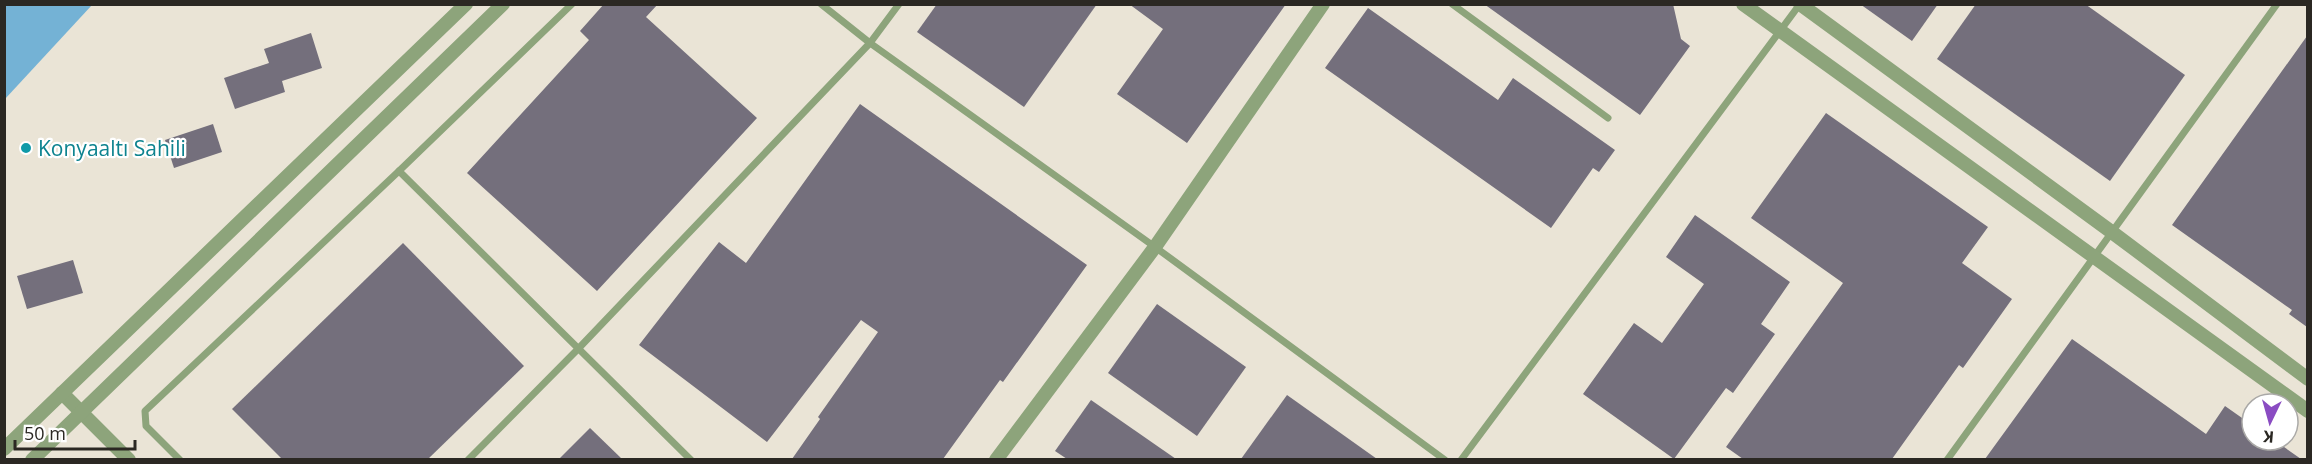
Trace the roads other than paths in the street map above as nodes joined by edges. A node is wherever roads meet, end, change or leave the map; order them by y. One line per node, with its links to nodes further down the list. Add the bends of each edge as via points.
1 (466, 4): 13 (street)
2 (503, 4): 14 (street)
3 (572, 4): 18 (lane)
4 (821, 4): 12 (lane)
5 (898, 4): 12 (lane)
6 (1323, 4): 20 (street)
7 (1452, 4): 17 (lane)
8 (1743, 4): 11 (street)
9 (2277, 4): 19 (lane)
10 (1800, 5): 11 (lane); 19 (street)
11 (1780, 30): 21 (street); 35 (lane)
12 (870, 43): 20 (lane); 22 (lane)
13 (392, 75): 14 (street); 15 (street)
14 (411, 94): 16 (street)
15 (372, 95): 16 (street); 24 (street)
16 (391, 113): 26 (street)
17 (1608, 118)
18 (399, 171): 22 (lane); 30 (lane, via 145,411 146,426)
19 (2113, 233): 21 (lane); 23 (street)
20 (1155, 247): 33 (street); 34 (lane)
21 (2095, 256): 25 (street); 36 (lane)
22 (578, 349): 31 (lane); 32 (lane)
23 (2307, 379)
24 (62, 393): 26 (street); 27 (street)
25 (2307, 411)
26 (82, 412): 28 (street); 29 (street)
27 (4, 449)
28 (32, 459)
29 (129, 459)
30 (180, 459)
31 (468, 459)
32 (691, 459)
33 (996, 459)
34 (1445, 459)
35 (1461, 459)
36 (1947, 459)

